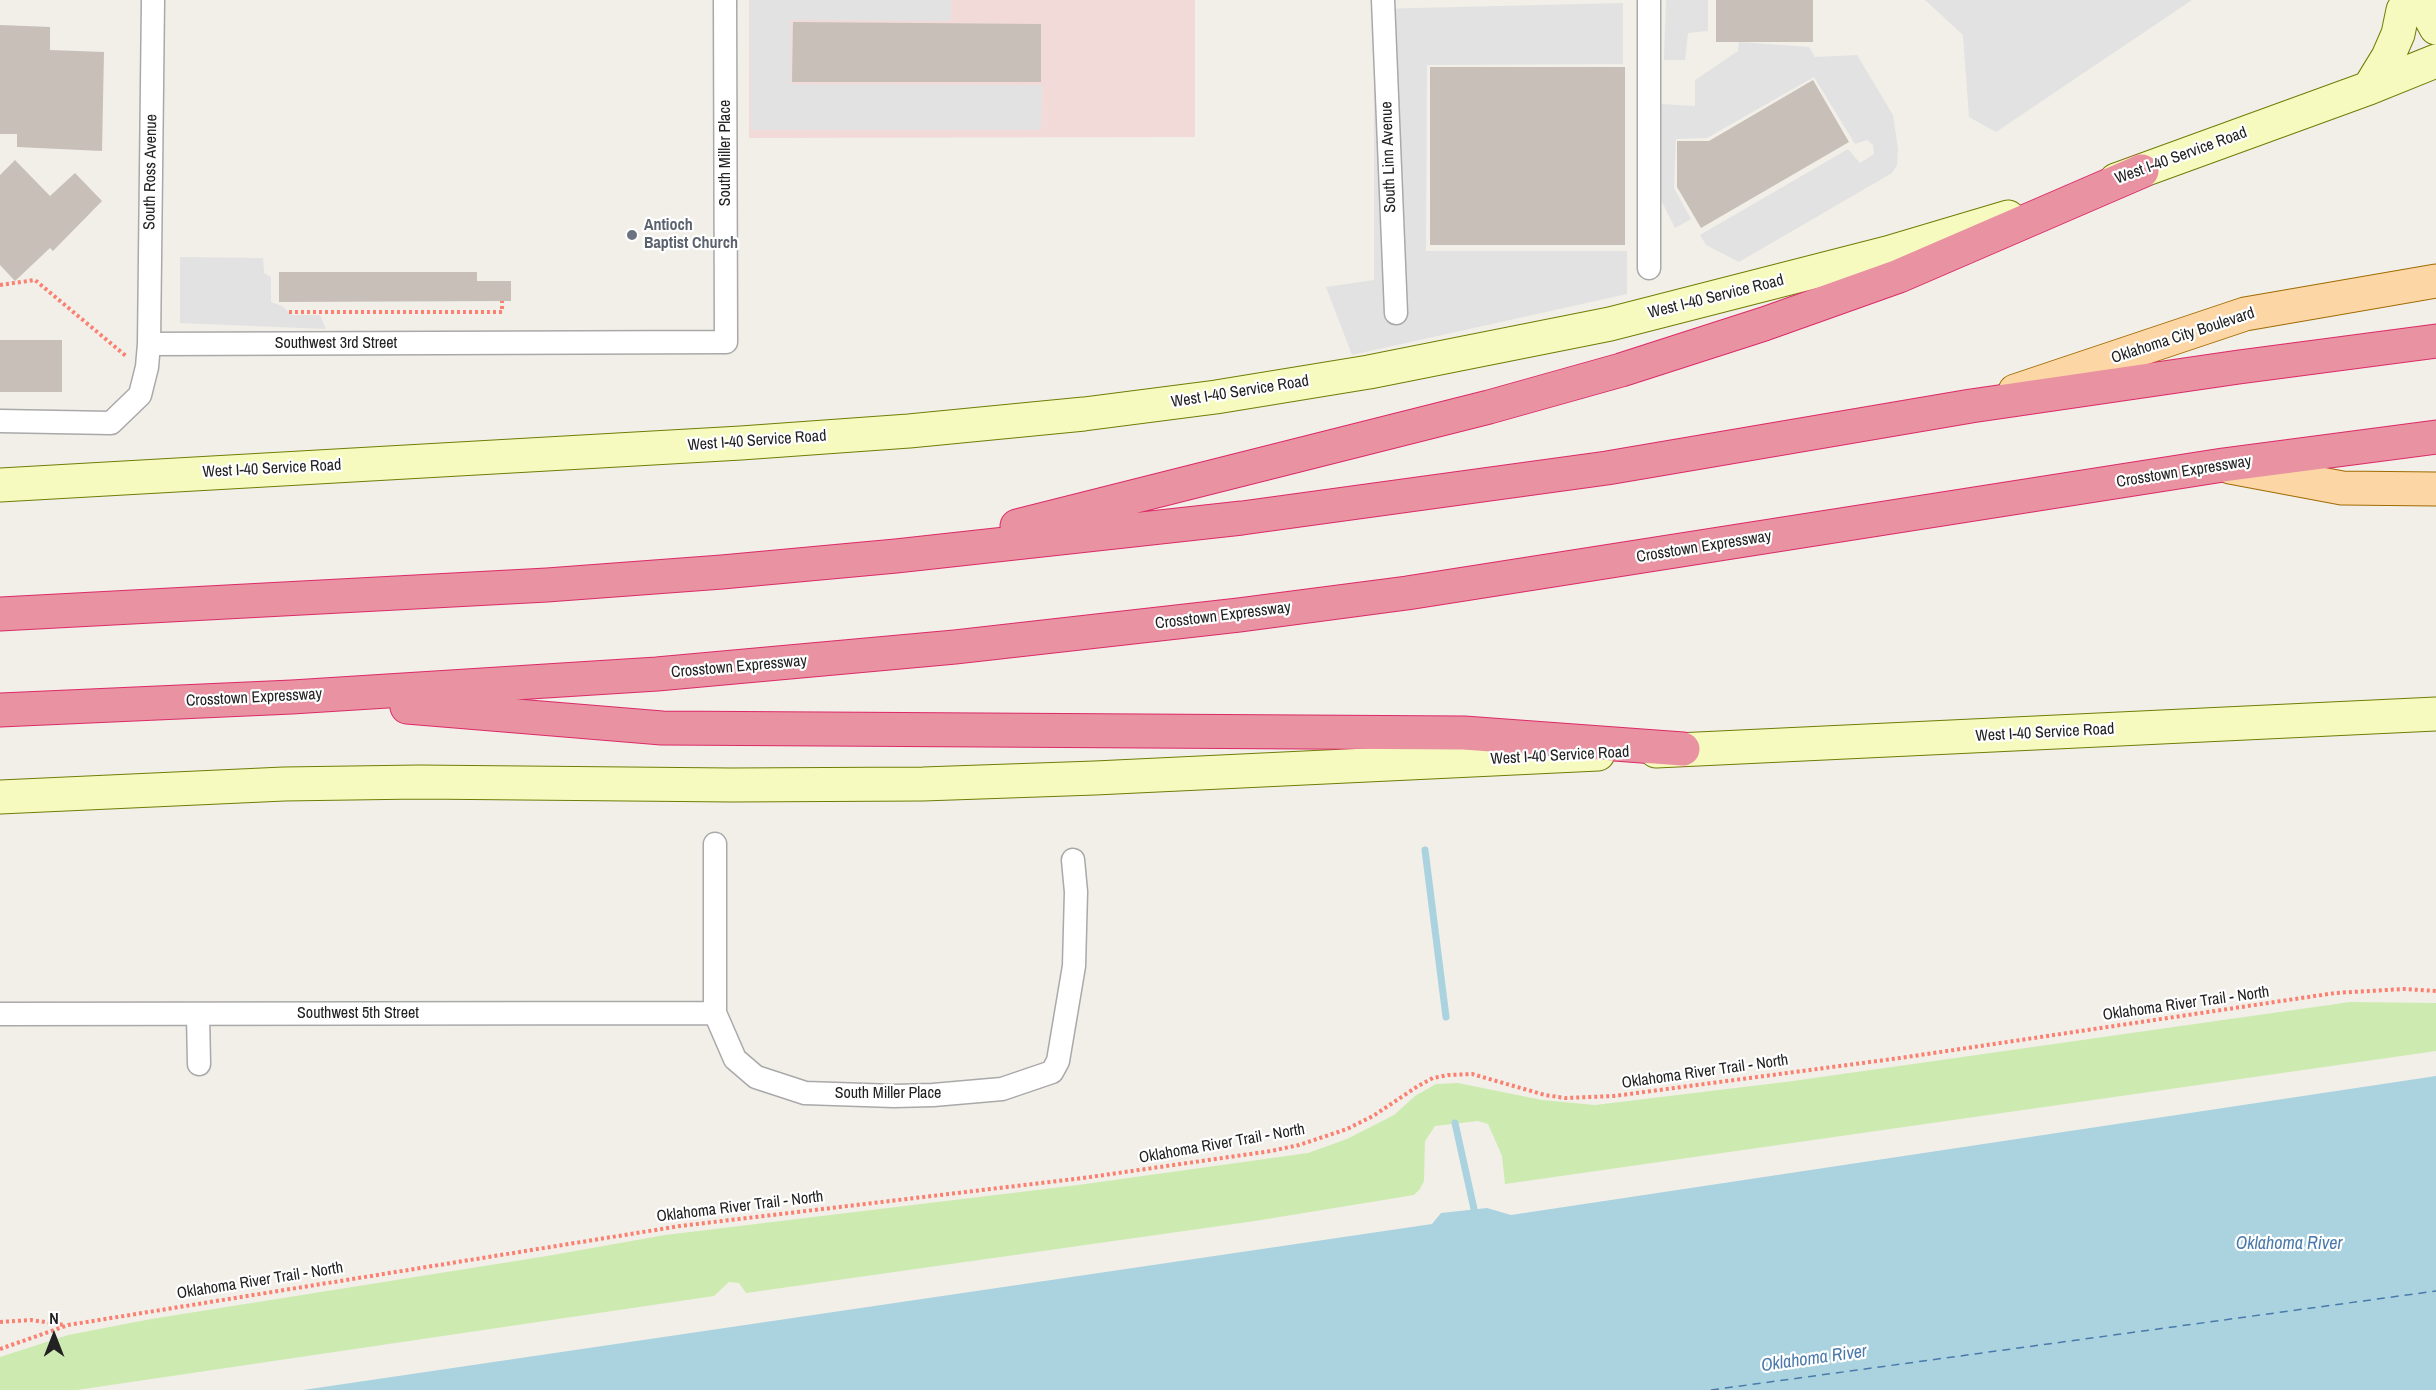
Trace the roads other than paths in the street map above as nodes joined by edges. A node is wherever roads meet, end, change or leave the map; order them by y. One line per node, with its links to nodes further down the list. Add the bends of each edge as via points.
1 (153, 0): 16 (street, South Ross Avenue)
2 (725, 0): 15 (street, South Miller Place)
3 (1383, 0): 13 (street, South Linn Avenue)
4 (1649, 0): 11 (street)
5 (2410, 0): 9 (main road, via 2403,10 2398,34)
6 (2421, 0): 7 (main road)
7 (2436, 28)
8 (2436, 61): 9 (main road, West I-40 Service Road)
9 (2369, 88): 10 (main road, West I-40 Service Road)
10 (2142, 171): 21 (main road, West I-40 Service Road, via 1898,250 1610,324 1216,397 898,432); 23 (highway, via 1899,276 1622,370 1478,410)
11 (1649, 268)
12 (2436, 281): 17 (main road, Oklahoma City Boulevard, via 2245,314)
13 (1396, 313)
14 (2436, 341): 17 (highway)
15 (726, 342): 16 (street, Southwest 3rd Street)
16 (148, 344): 18 (street, via 140,395 111,423)
17 (1971, 406): 23 (highway, via 1595,469 1242,518)
18 (0, 421)
19 (2436, 437): 20 (highway, Crosstown Expressway)
20 (2223, 465): 22 (main road, via 2342,488); 25 (highway, Crosstown Expressway, via 1554,571 1239,615 967,646 657,674)
21 (0, 485)
22 (2436, 489)
23 (896, 556): 24 (highway, via 547,585)
24 (0, 614)
25 (292, 697): 26 (highway, Crosstown Expressway); 28 (highway, via 663,728 1464,733)
26 (0, 710)
27 (2436, 714): 28 (main road, West I-40 Service Road)
28 (1683, 749): 29 (main road, West I-40 Service Road, via 934,784 419,782)
29 (0, 797)
30 (715, 844): 32 (street, South Miller Place)
31 (1073, 860): 32 (street, South Miller Place, via 1074,966 1058,1061 1052,1072 1002,1089 933,1095 805,1093 756,1077 735,1059)
32 (715, 1013): 34 (street, Southwest 5th Street)
33 (0, 1014): 34 (street, Southwest 5th Street)
34 (198, 1015): 35 (street)
35 (199, 1064)

